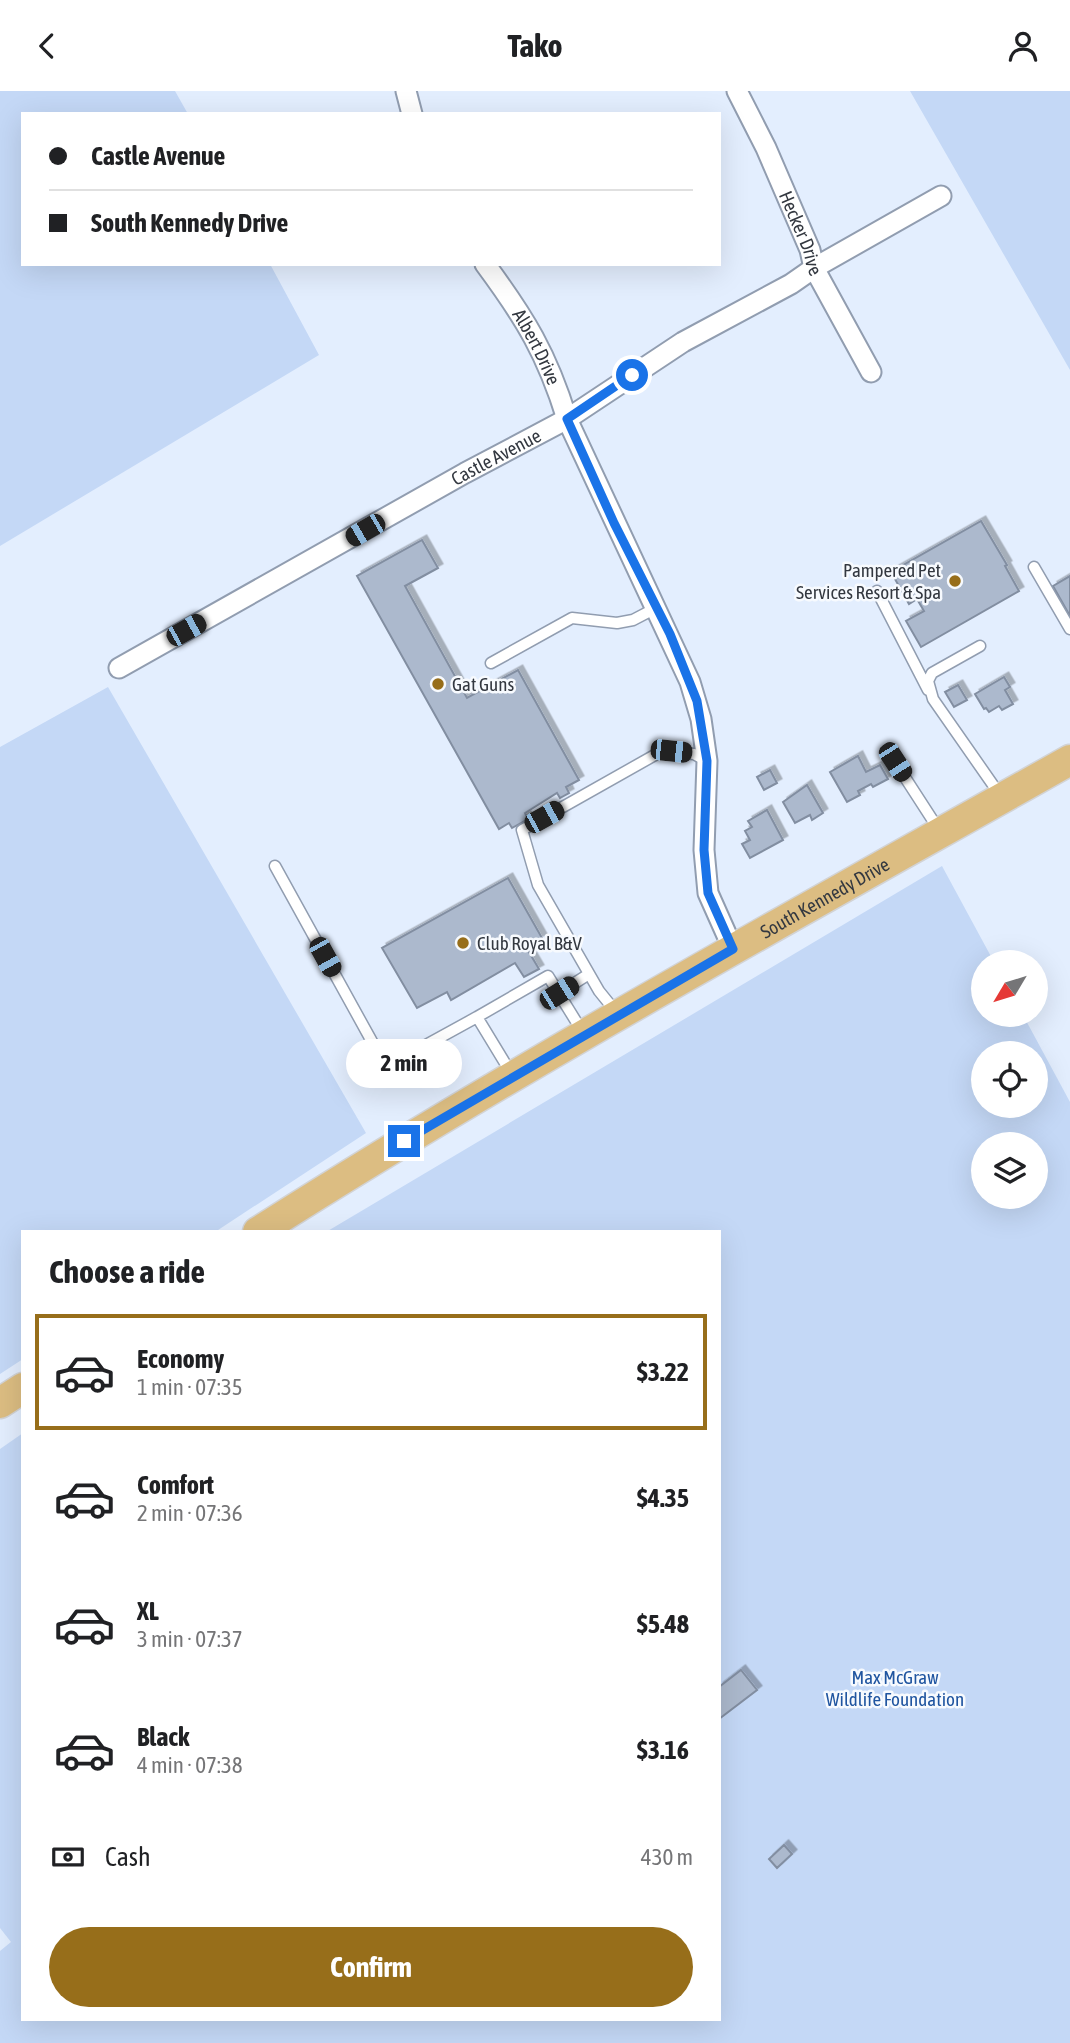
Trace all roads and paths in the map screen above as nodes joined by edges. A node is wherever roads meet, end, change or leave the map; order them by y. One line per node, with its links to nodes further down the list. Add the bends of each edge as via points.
1 (406, 91): 3 (street)
2 (737, 91): 6 (street, Hecker Drive, via 777,174)
3 (411, 112)
4 (941, 196): 6 (street, Castle Avenue)
5 (486, 266): 8 (street, Albert Drive, via 526,320 553,376)
6 (814, 268): 7 (street, Hecker Drive); 8 (street, Castle Avenue, via 791,285 682,342)
7 (871, 372)
8 (567, 419): 11 (street, Albert Drive); 15 (street, Castle Avenue)
9 (1034, 567): 12 (lane)
10 (877, 591): 16 (lane)
11 (656, 607): 14 (lane, via 617,623 572,618); 18 (street, Albert Drive, via 697,701)
12 (1070, 629)
13 (980, 646): 16 (lane, via 932,673 928,681)
14 (491, 663)
15 (120, 668)
16 (933, 699): 20 (lane)
17 (1070, 760): 20 (main road, South Kennedy Drive)
18 (707, 761): 23 (street, Albert Drive, via 704,850 708,893); 24 (lane, via 694,754 662,751 522,829 538,885)
19 (895, 762): 21 (lane)
20 (1002, 799): 21 (main road, South Kennedy Drive)
21 (941, 833): 23 (main road, South Kennedy Drive)
22 (275, 866): 27 (lane, via 386,1067)
23 (733, 949): 26 (main road, South Kennedy Drive)
24 (589, 974): 25 (lane); 26 (lane)
25 (559, 993): 27 (lane, via 548,976); 28 (lane)
26 (619, 1015): 28 (main road, South Kennedy Drive)
27 (477, 1017): 29 (lane)
28 (584, 1035): 29 (main road, South Kennedy Drive)
29 (513, 1077): 30 (main road, South Kennedy Drive)
30 (261, 1230)
31 (21, 1389): 32 (main road)
32 (0, 1403)

